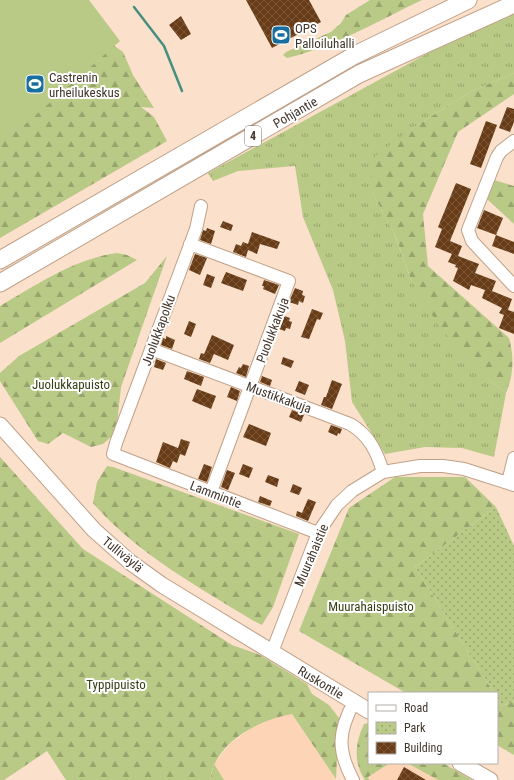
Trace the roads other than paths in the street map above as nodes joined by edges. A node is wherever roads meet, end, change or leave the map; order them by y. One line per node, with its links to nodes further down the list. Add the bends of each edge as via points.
1 (468, 0): 6 (highway, Pohjantie / 4, via 355,55)
2 (514, 4): 7 (highway, Pohjantie / 4, via 359,74)
3 (514, 141): 8 (street, via 497,157 468,230 472,241)
4 (201, 206): 5 (street, Juolukkapolku)
5 (190, 244): 9 (street, Juolukkapolku); 10 (street, Puolukkakuja, via 289,281)
6 (0, 260)
7 (0, 283)
8 (514, 286)
9 (151, 350): 10 (street, Mustikkakuja); 12 (street, Juolukkapolku)
10 (251, 387): 14 (street, Mustikkakuja, via 360,430 376,451); 16 (street, Puolukkakuja)
11 (0, 425): 18 (main road, Tulliväylä, via 94,530 130,562 162,585)
12 (113, 454): 16 (street, Lammintie)
13 (514, 458): 15 (street)
14 (383, 472): 15 (street, Muurahaistie, via 406,467 443,466 464,469); 17 (street, Muurahaistie, via 352,491 337,505)
15 (511, 483)
16 (211, 492): 17 (street, Lammintie)
17 (318, 533): 18 (street, Muurahaistie)
18 (272, 652): 19 (main road, Ruskontie)
19 (354, 702): 20 (main road, Ruskontie); 22 (street, via 344,728 341,746 343,762)
20 (368, 710)
21 (462, 764): 23 (main road)
22 (353, 780)
23 (490, 780)

